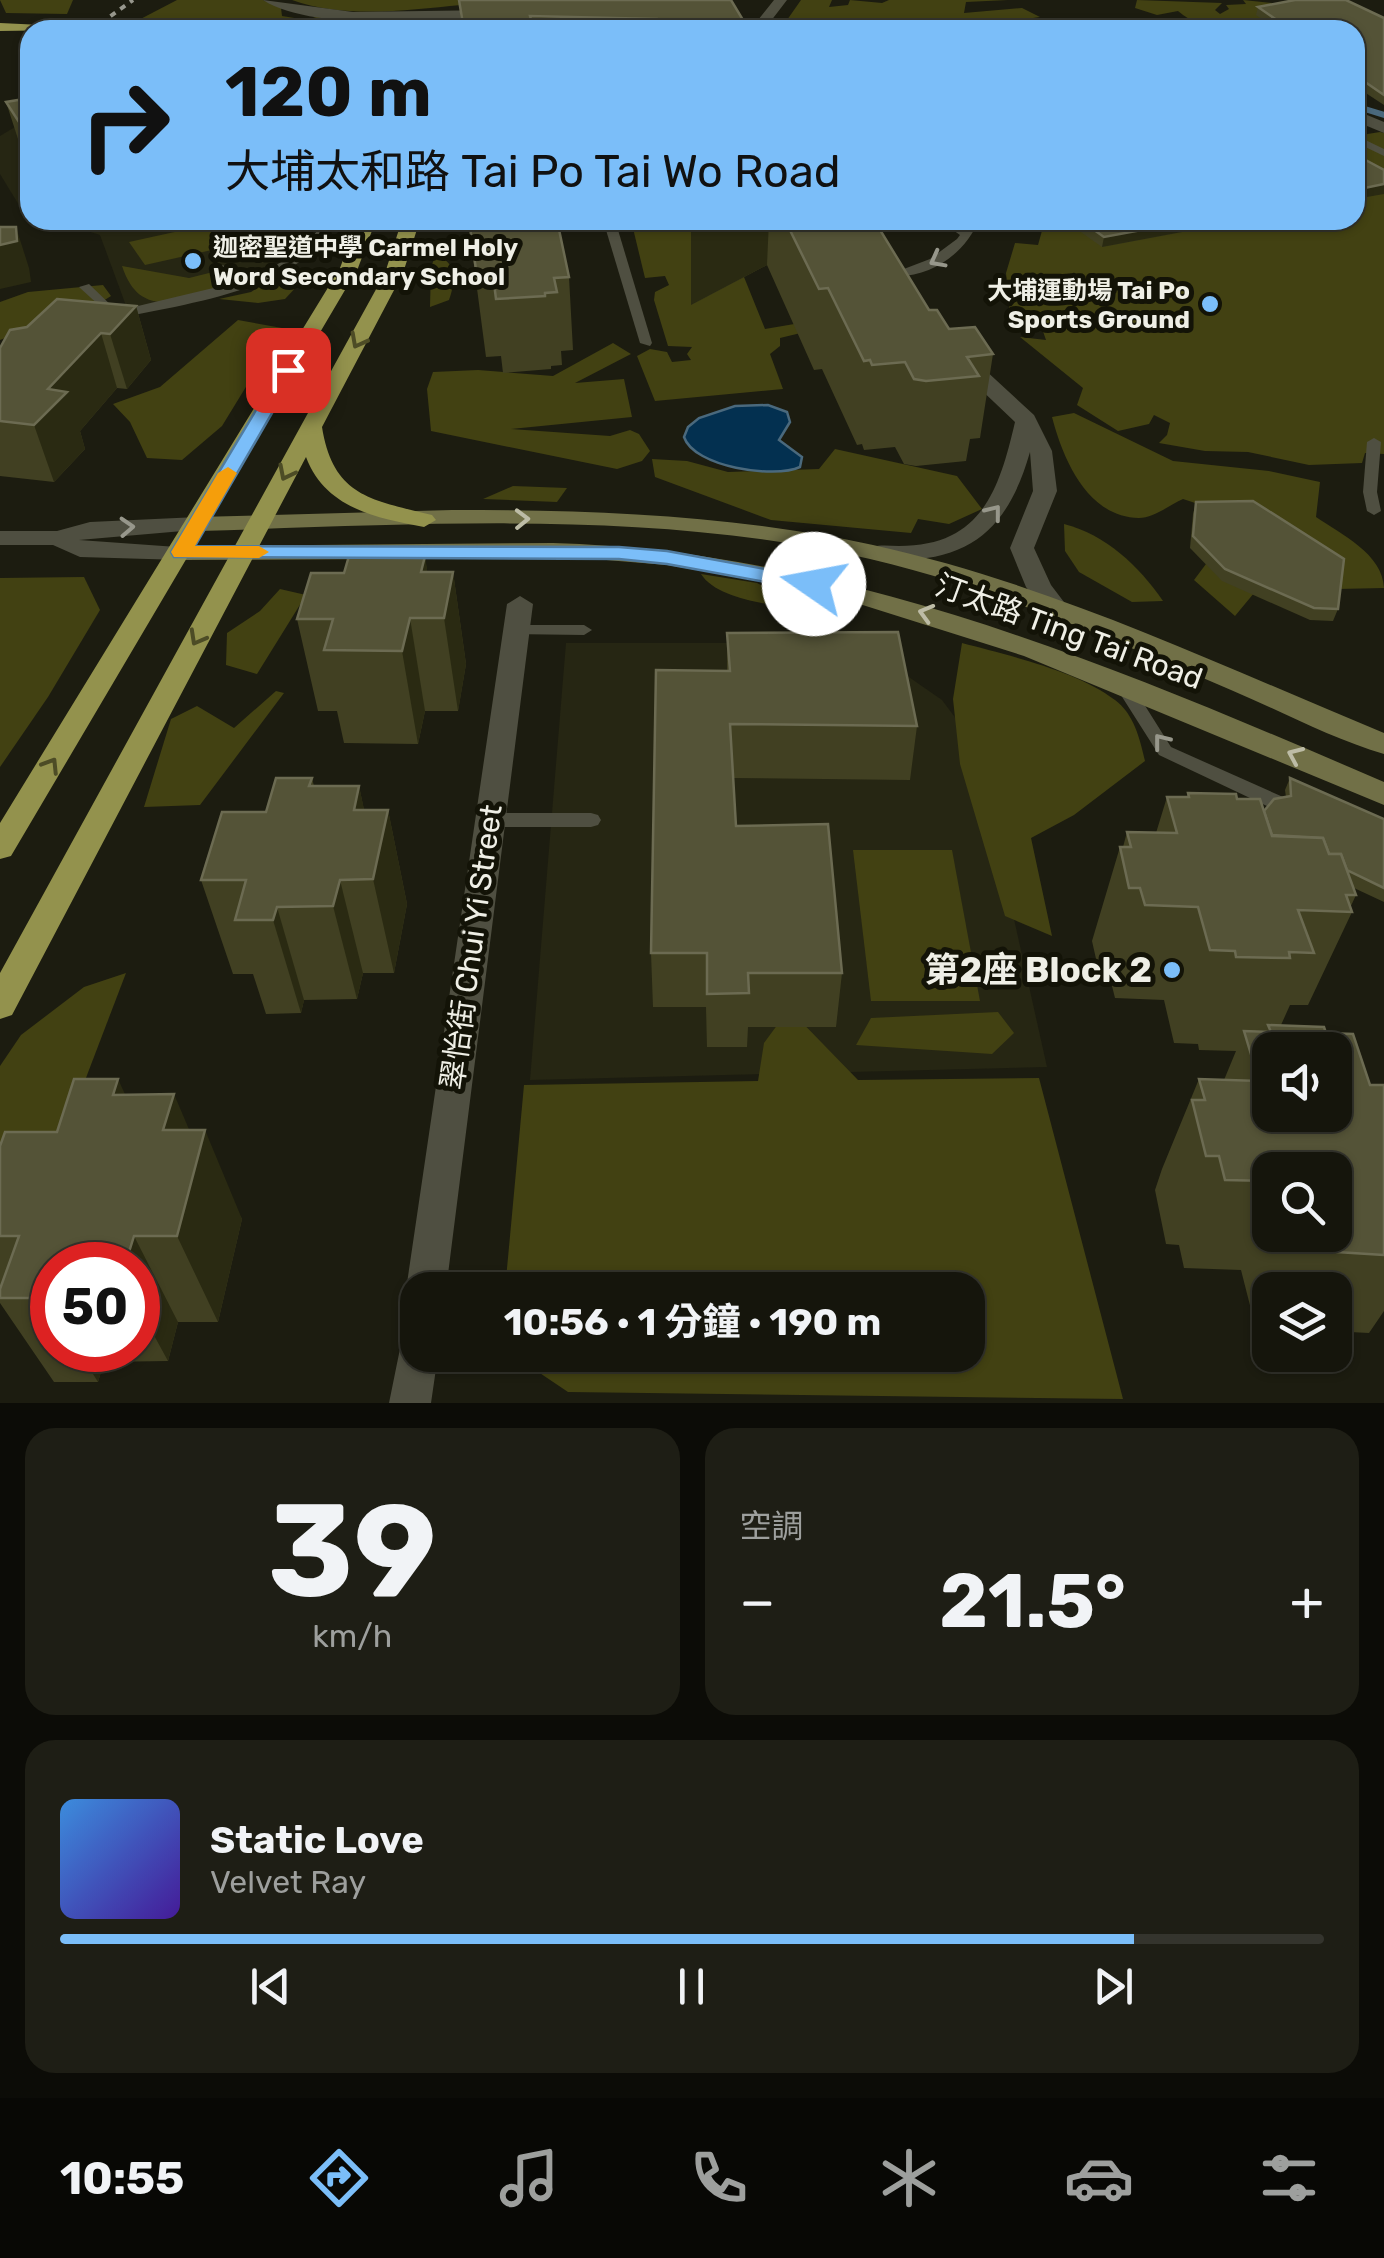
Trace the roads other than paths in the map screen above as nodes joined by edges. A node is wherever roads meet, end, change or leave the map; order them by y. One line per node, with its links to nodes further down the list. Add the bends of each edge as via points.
1 (269, 0): 4 (street, via 347,16)
2 (781, 0): 8 (street)
3 (518, 13): 4 (street)
4 (484, 14): 6 (lane)
5 (685, 17): 7 (street)
6 (483, 20)
7 (707, 20)
8 (764, 20)
9 (325, 230): 18 (lane, via 318,246 280,270)
10 (363, 230): 28 (main road, via 349,268)
11 (409, 230): 23 (main road, one-way to 23, via 394,273)
12 (612, 230): 21 (lane)
13 (959, 230): 15 (lane)
14 (970, 230): 15 (lane)
15 (968, 236): 17 (lane, one-way to 17, via 946,256)
16 (219, 267): 18 (lane)
17 (901, 275)
18 (237, 284): 19 (lane, via 105,318)
19 (85, 287)
20 (940, 338): 22 (street)
21 (646, 343)
22 (1026, 420): 33 (street, one-way to 22, via 922,552 979,529 1010,490); 34 (street, via 1041,450 1046,487 1022,548)
23 (311, 424): 26 (main road, via 316,459 337,489 374,510); 27 (main road, one-way to 27)
24 (1374, 442): 25 (lane)
25 (1374, 511)
26 (424, 520): 27 (main road, 汀太路 Ting Tai Road); 33 (main road, 汀太路 Ting Tai Road, one-way to 33, via 649,522)
27 (260, 522): 28 (main road, 汀太路 Ting Tai Road); 32 (main road)
28 (198, 524): 30 (street, one-way to 28); 31 (main road)
29 (0, 538): 30 (street)
30 (58, 538): 31 (street, via 80,550)
31 (182, 552): 32 (main road, 汀太路 Ting Tai Road); 43 (main road, one-way to 31)
32 (244, 552): 37 (main road, 汀太路 Ting Tai Road, one-way to 32, via 905,607 783,576 667,558 496,550); 44 (main road, one-way to 44)
33 (875, 553): 34 (main road, 汀太路 Ting Tai Road)
34 (1057, 610): 38 (main road, 汀太路 Ting Tai Road)
35 (518, 617): 36 (lane); 41 (street, 翠怡街 Chui Yi Street)
36 (584, 630)
37 (1120, 679): 39 (main road, 汀太路 Ting Tai Road, one-way to 37); 40 (lane, one-way to 37, via 1165,752)
38 (1384, 744)
39 (1384, 794)
40 (1276, 802)
41 (490, 820): 42 (lane); 45 (street, 翠怡街 Chui Yi Street)
42 (591, 820)
43 (0, 848)
44 (0, 1005)
45 (428, 1272)
46 (415, 1372): 47 (street)
47 (410, 1403)

